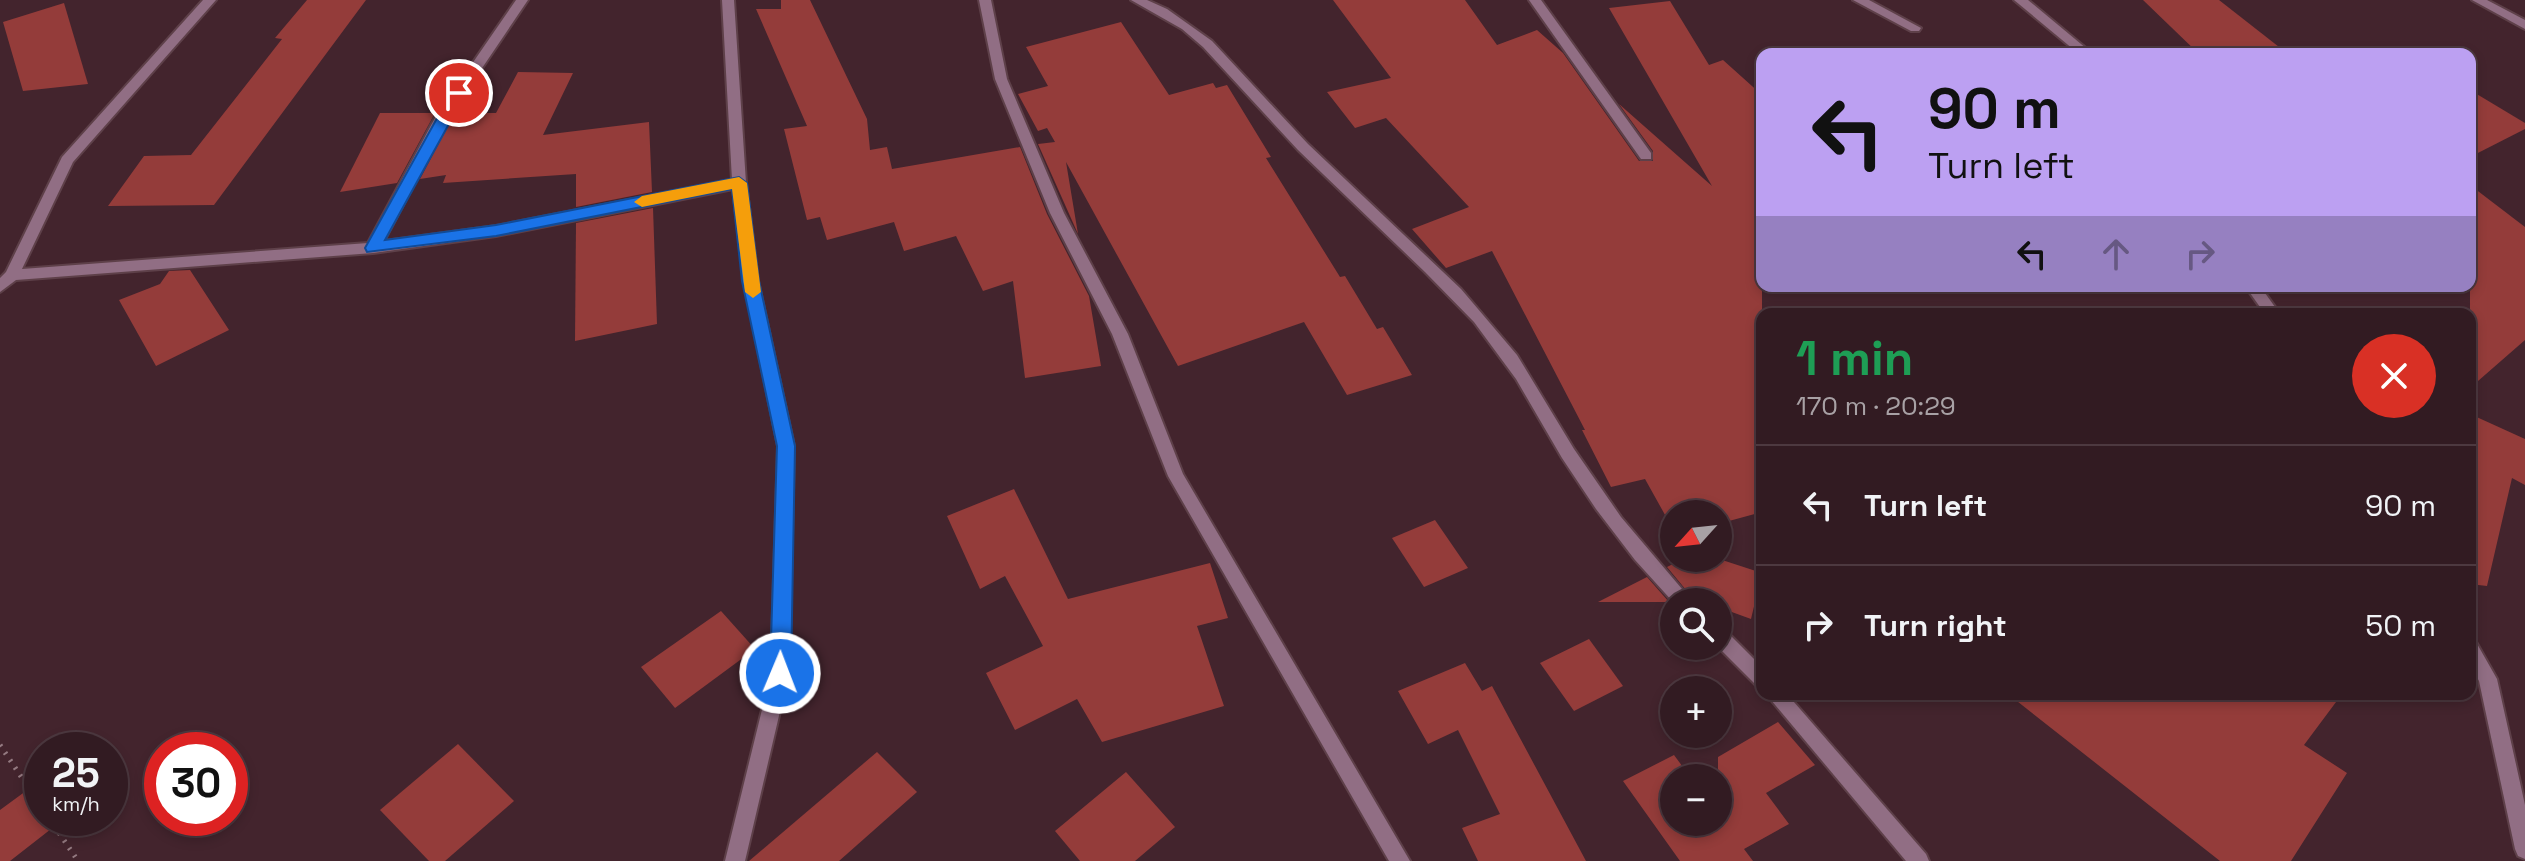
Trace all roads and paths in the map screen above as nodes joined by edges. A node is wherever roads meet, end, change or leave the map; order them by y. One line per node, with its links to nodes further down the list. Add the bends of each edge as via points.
1 (210, 0): 16 (street, via 67,160)
2 (522, 0): 15 (street, via 443,116)
3 (728, 0): 14 (street)
4 (985, 0): 29 (street, via 1001,79 1057,213 1120,334 1176,476)
5 (1137, 0): 18 (street, via 1165,9 1238,70 1302,146 1501,345 1579,470)
6 (1535, 0): 13 (street)
7 (1859, 0): 11 (street)
8 (2020, 0): 12 (street)
9 (2478, 0): 10 (street)
10 (2525, 25)
11 (1915, 28)
12 (2080, 48)
13 (1646, 156)
14 (739, 183): 15 (street, via 496,231); 28 (street, via 751,281 786,446 780,673)
15 (373, 248): 16 (street)
16 (12, 275): 17 (street)
17 (0, 287)
18 (1670, 588)
19 (1732, 649): 21 (street)
20 (2476, 658): 26 (street, via 2488,679)
21 (1756, 673)
22 (1780, 700): 30 (street)
23 (0, 745): 24 (path)
24 (24, 781)
25 (61, 836): 27 (path)
26 (2525, 849)
27 (78, 861)
28 (735, 861)
29 (1400, 861)
30 (1919, 861)

